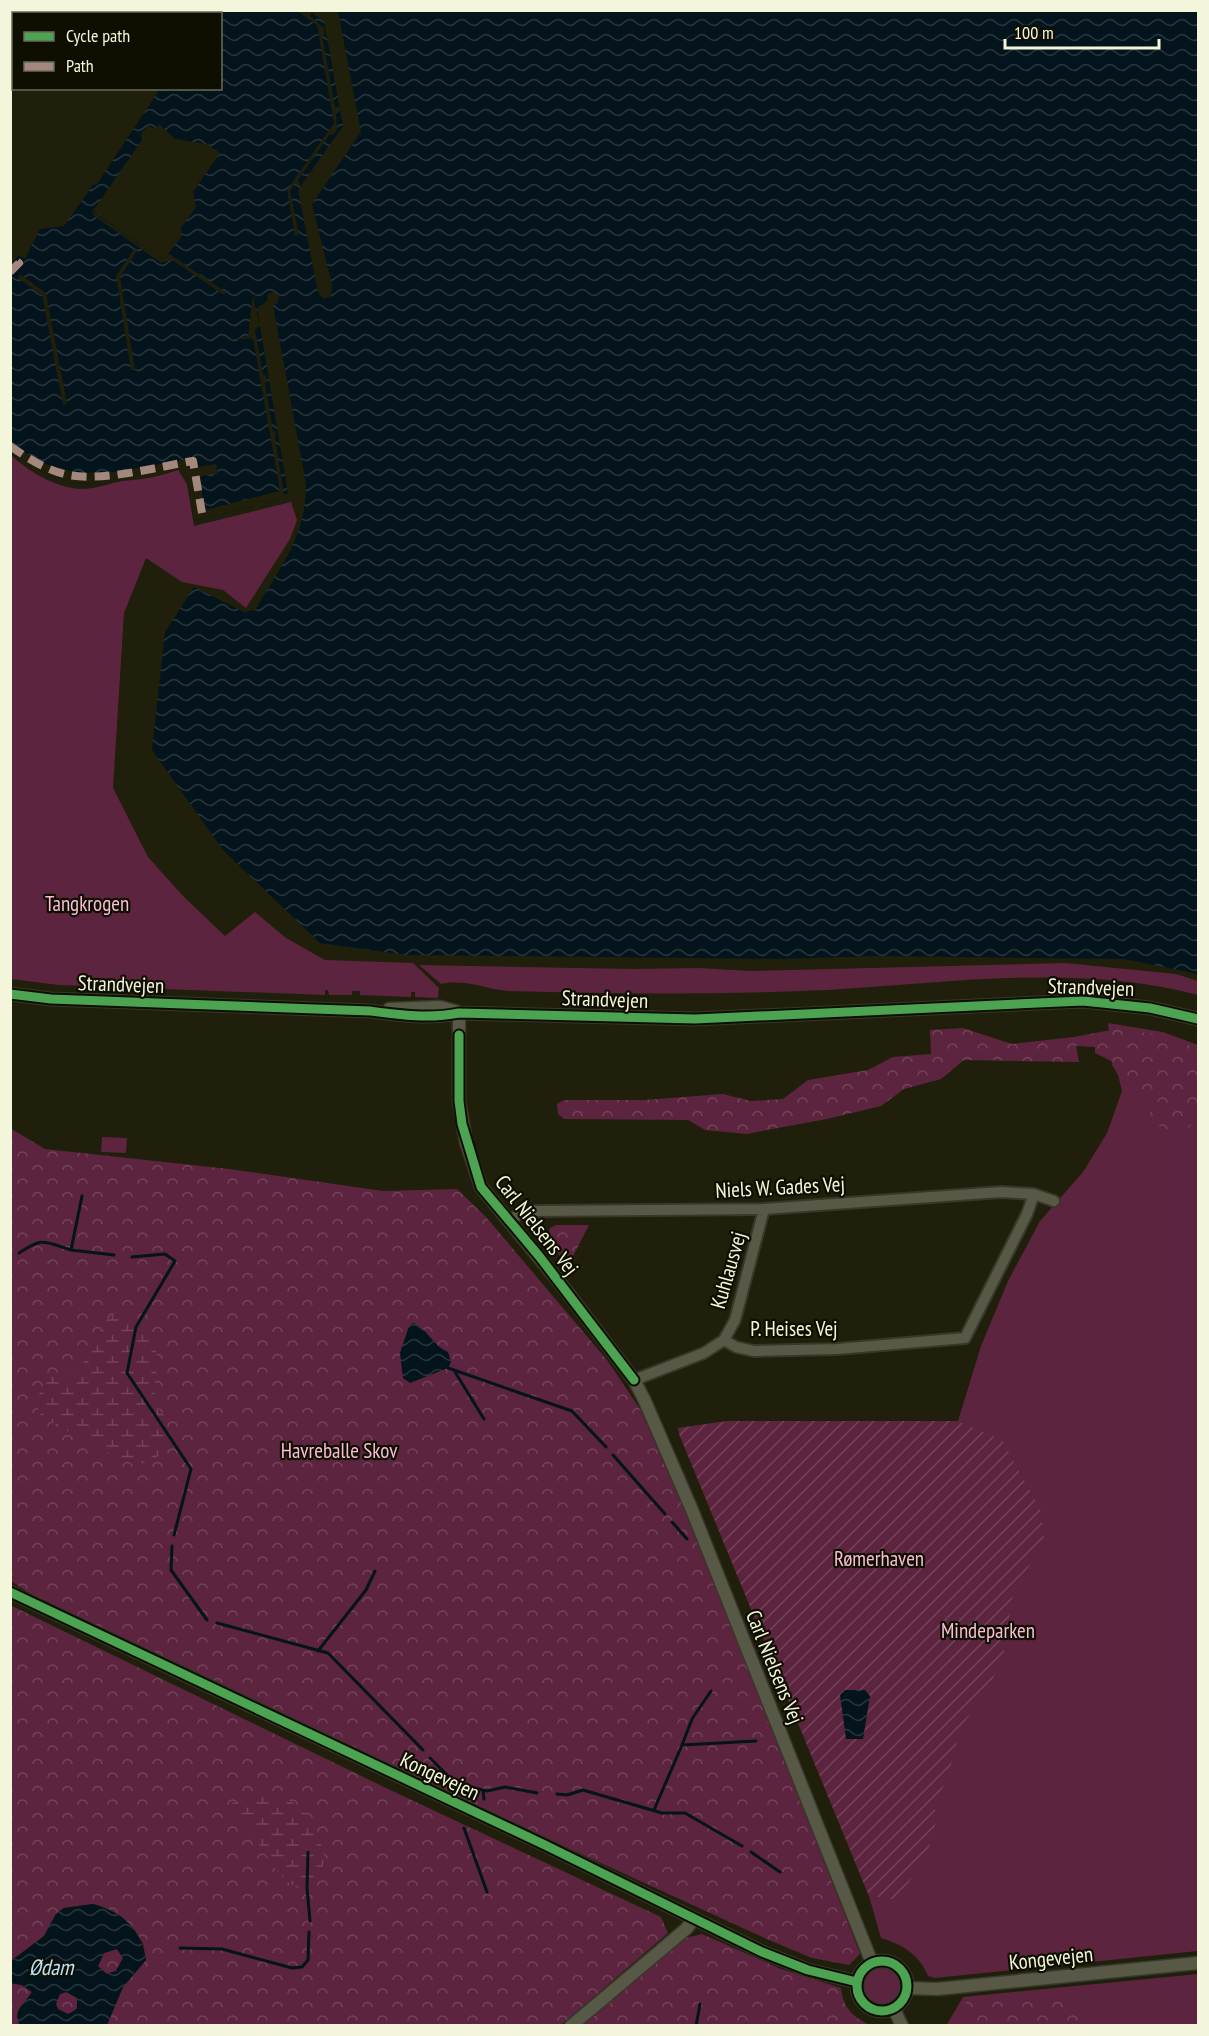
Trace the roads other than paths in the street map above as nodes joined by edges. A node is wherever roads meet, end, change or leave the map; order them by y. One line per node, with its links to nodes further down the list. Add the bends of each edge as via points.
1 (10, 994): 2 (street, Strandvejen, via 51,999 370,1011 405,1016)
2 (459, 1013): 3 (street, Strandvejen, via 695,1019 1083,1001 1150,1008); 7 (street, Carl Nielsens Vej, via 459,1101 466,1142 481,1187)
3 (1198, 1019)
4 (1034, 1194): 5 (street, Niels W. Gades Vej); 6 (street, Niels W. Gades Vej, via 1001,1192); 8 (street, P. Heises Vej, via 965,1338 837,1349 754,1351)
5 (1054, 1201)
6 (764, 1209): 7 (street, Niels W. Gades Vej, via 536,1211); 8 (street, Kuhlausvej, via 735,1320)
7 (510, 1221): 9 (street, Carl Nielsens Vej)
8 (724, 1340): 9 (street, P. Heises Vej, via 704,1353)
9 (634, 1380): 12 (street, Carl Nielsens Vej, via 692,1510)
10 (10, 1592): 11 (street, Kongevejen)
11 (694, 1919): 14 (street, Kongevejen, via 784,1961); 17 (street)
12 (872, 1963): 14 (street, via 861,1971); 15 (street, via 896,1965)
13 (1198, 1963): 15 (street, Kongevejen, via 937,1989)
14 (856, 1982): 16 (street, via 858,1996 867,2007 880,2012)
15 (907, 1988): 16 (street)
16 (894, 2009): 18 (street)
17 (571, 2025)
18 (902, 2025)

